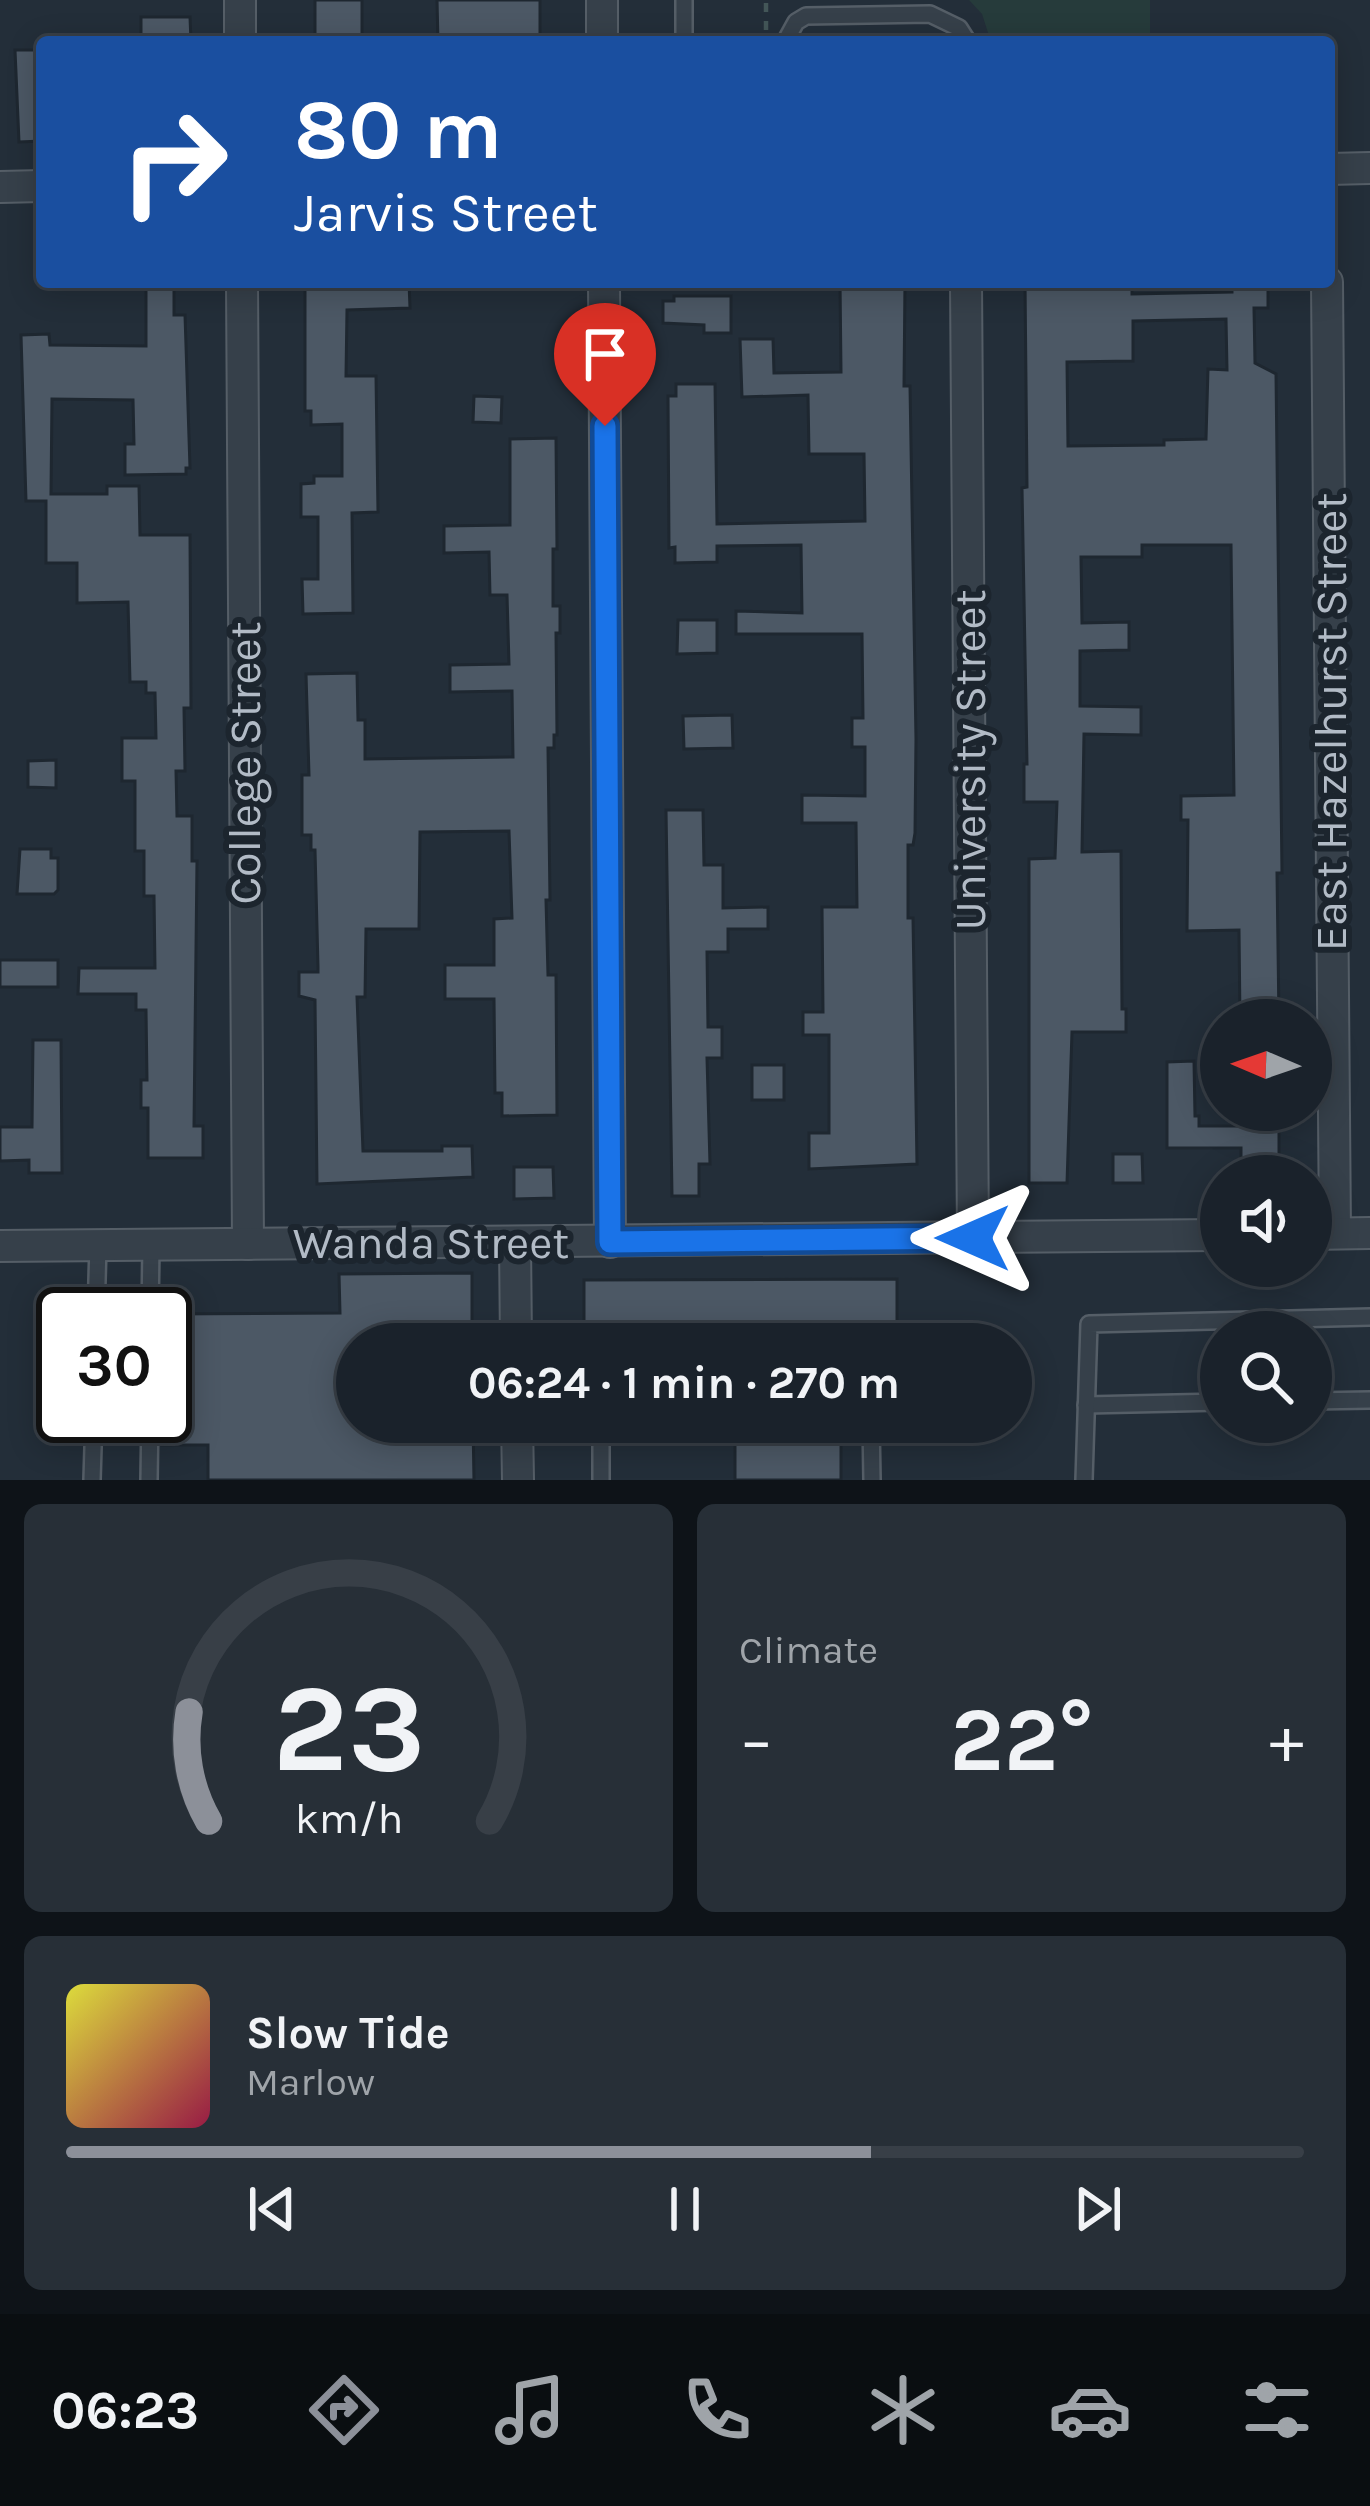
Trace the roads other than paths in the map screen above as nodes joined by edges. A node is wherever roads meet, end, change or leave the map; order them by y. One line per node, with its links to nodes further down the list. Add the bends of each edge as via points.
1 (240, 0): 4 (street)
2 (602, 0): 5 (street)
3 (684, 0): 6 (lane)
4 (240, 36)
5 (602, 36)
6 (685, 36)
7 (788, 36): 8 (lane, via 806,16 930,14)
8 (964, 36)
9 (1370, 168): 10 (street)
10 (1335, 169)
11 (36, 186): 12 (street)
12 (0, 187)
13 (242, 288): 24 (street, College Street)
14 (604, 288): 23 (street)
15 (966, 288): 21 (street, University Street)
16 (1328, 288): 17 (street, East Hazelhurst Street)
17 (1323, 1155)
18 (1332, 1233): 19 (street)
19 (1370, 1233)
20 (1200, 1235): 21 (street, Wanda Street)
21 (973, 1238): 23 (street, Wanda Street)
22 (515, 1242): 23 (street, Wanda Street); 24 (street, Wanda Street); 31 (street)
23 (610, 1242)
24 (248, 1244): 27 (street, Wanda Street)
25 (0, 1246): 26 (street, Wanda Street)
26 (98, 1246): 27 (street, Wanda Street); 28 (lane)
27 (151, 1246): 29 (lane)
28 (97, 1287)
29 (150, 1287)
30 (1370, 1317): 35 (lane, via 1089,1324)
31 (516, 1323)
32 (1370, 1400): 33 (lane)
33 (1332, 1401)
34 (1200, 1402): 35 (lane)
35 (1086, 1405): 46 (lane)
36 (93, 1443): 41 (lane)
37 (149, 1443): 42 (lane)
38 (518, 1443): 43 (street)
39 (601, 1443): 44 (lane)
40 (871, 1443): 45 (lane)
41 (92, 1480)
42 (149, 1480)
43 (518, 1480)
44 (601, 1480)
45 (872, 1480)
46 (1084, 1480)

